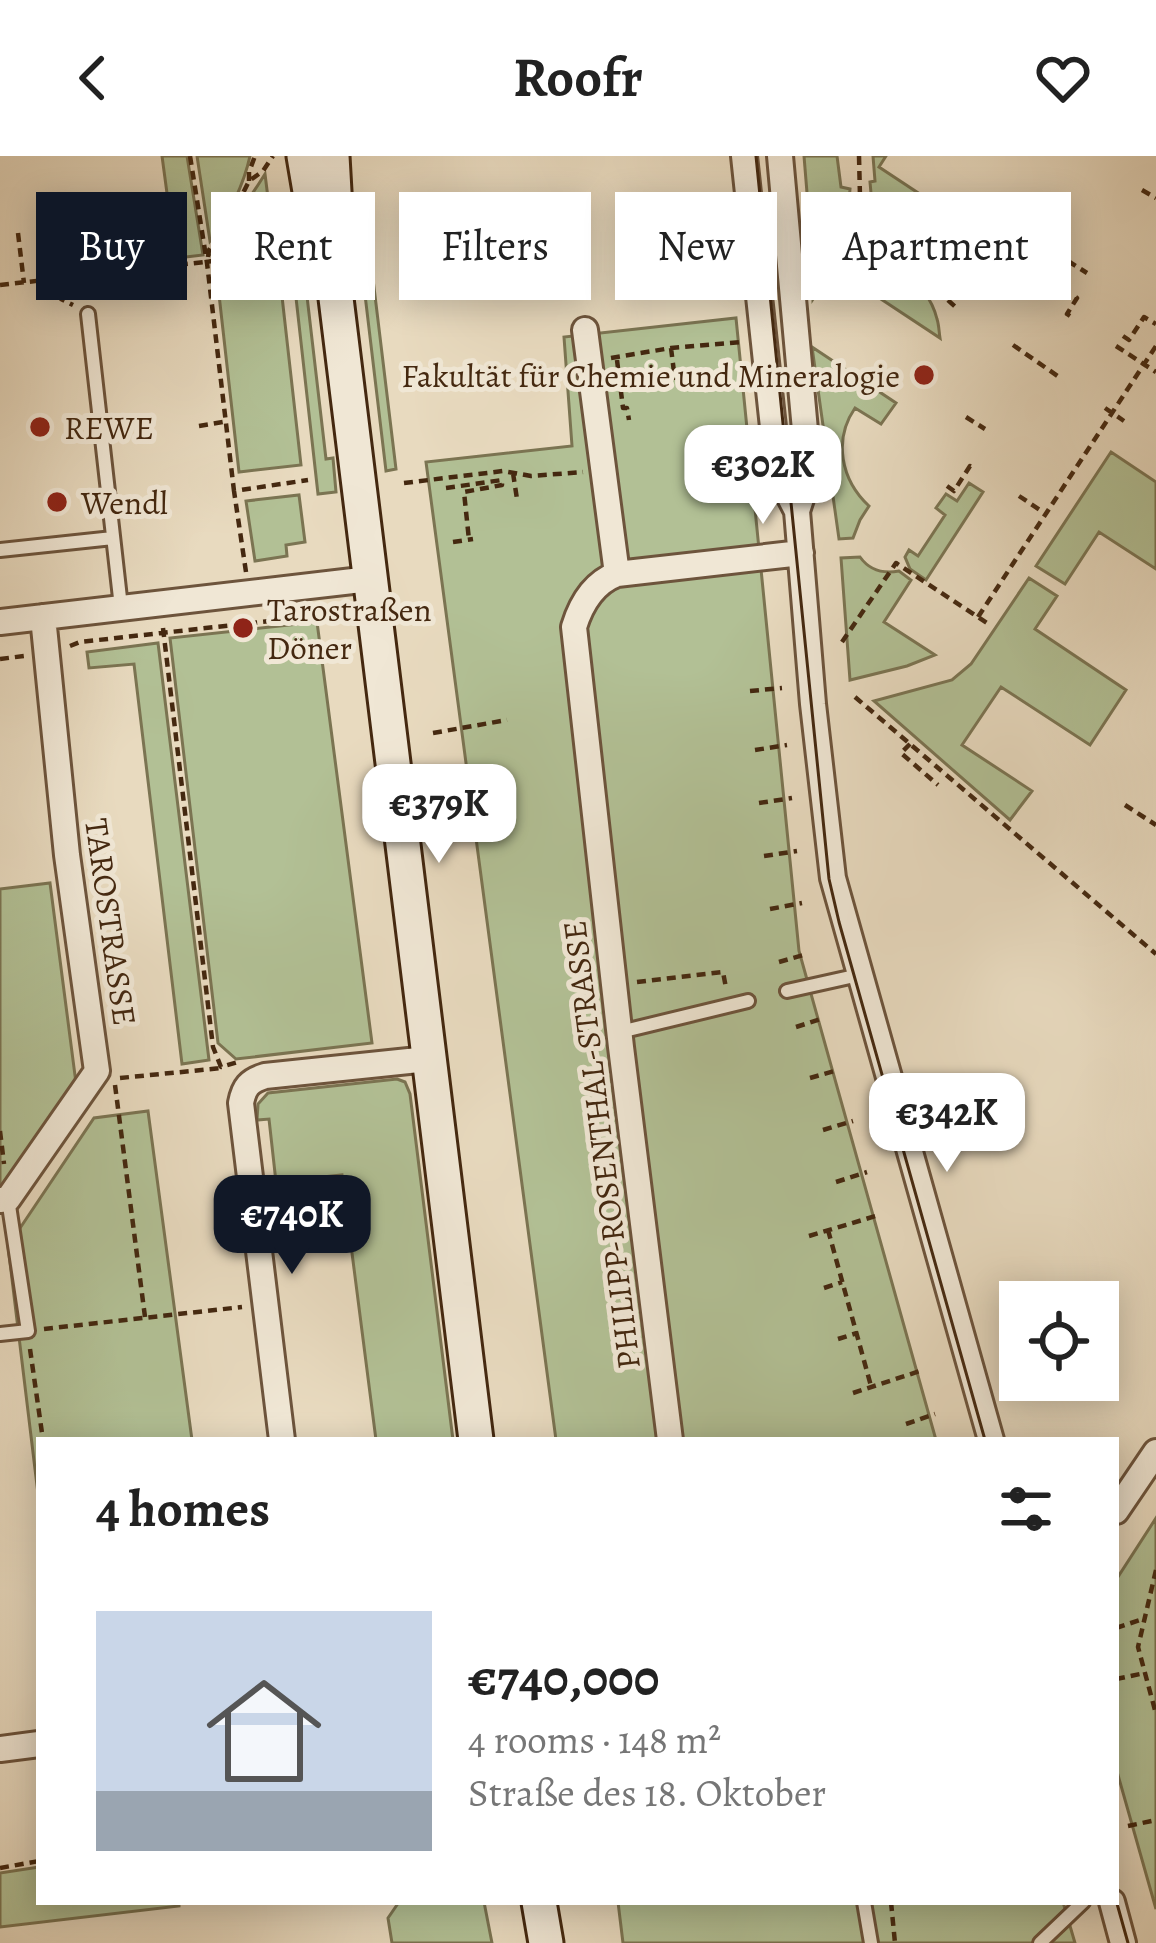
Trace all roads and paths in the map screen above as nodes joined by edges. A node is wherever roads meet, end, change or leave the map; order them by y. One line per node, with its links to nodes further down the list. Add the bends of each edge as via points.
1 (190, 156): 16 (path)
2 (254, 156): 9 (path)
3 (273, 156): 9 (path)
4 (304, 156): 11 (main road)
5 (332, 156): 12 (main road)
6 (744, 156): 63 (street, via 778,474)
7 (780, 156): 63 (street, via 809,474)
8 (859, 156): 13 (path)
9 (249, 181): 16 (path)
10 (1142, 190): 14 (path)
11 (310, 192)
12 (334, 192)
13 (860, 192)
14 (1156, 198)
15 (18, 233): 22 (path)
16 (207, 262): 17 (path); 19 (path); 49 (path)
17 (211, 262)
18 (1071, 263): 20 (path)
19 (187, 264)
20 (1087, 273)
21 (36, 282): 22 (path)
22 (24, 283): 23 (path)
23 (0, 285)
24 (1073, 295): 30 (path)
25 (63, 300): 29 (path)
26 (336, 300): 70 (main road)
27 (947, 300): 28 (path)
28 (959, 310)
29 (88, 314): 65 (lane)
30 (1070, 316)
31 (1156, 324): 33 (path, via 1144,317 1129,340)
32 (585, 330): 40 (street)
33 (1123, 336)
34 (749, 341): 38 (path)
35 (1013, 345): 43 (path)
36 (1116, 346): 41 (path)
37 (1156, 346): 41 (path)
38 (671, 348): 39 (path); 44 (path)
39 (617, 357): 40 (path); 48 (path)
40 (589, 362): 54 (street)
41 (1144, 364): 42 (path); 46 (path)
42 (1156, 372)
43 (1059, 377)
44 (675, 380)
45 (1105, 409): 46 (path)
46 (1112, 414): 50 (path); 64 (path)
47 (966, 417): 52 (path)
48 (628, 421)
49 (226, 422): 51 (path); 60 (path)
50 (1124, 422)
51 (199, 425)
52 (985, 429)
53 (973, 468): 58 (path, via 954,491)
54 (602, 469): 55 (path); 69 (street)
55 (513, 473): 57 (path); 62 (path)
56 (308, 481): 60 (path)
57 (404, 483)
58 (947, 486)
59 (446, 488): 66 (path, via 502,480 464,491 471,540)
60 (234, 491): 71 (path)
61 (1018, 496): 64 (path)
62 (517, 499)
63 (796, 511): 68 (street)
64 (1046, 514): 76 (path)
65 (113, 538): 67 (lane); 73 (lane)
66 (454, 542)
67 (0, 550)
68 (801, 553): 69 (street); 102 (street, via 833,878)
69 (616, 574): 103 (street, PHILIPP-ROSENTHAL-STRASSE, via 593,590 574,627)
70 (370, 579): 71 (street); 110 (main road)
71 (249, 593): 72 (street)
72 (161, 604): 73 (street); 79 (path)
73 (122, 608): 75 (street)
74 (324, 615): 79 (path)
75 (43, 617): 77 (street); 81 (street, TAROSTRASSE)
76 (978, 617): 78 (path); 80 (path, via 896,563)
77 (0, 622)
78 (990, 625)
79 (164, 632): 81 (path); 111 (path)
80 (842, 642)
81 (46, 653): 119 (street, TAROSTRASSE, via 98,1071)
82 (782, 688): 83 (path)
83 (750, 691)
84 (855, 697): 87 (path)
85 (507, 720): 86 (path)
86 (433, 733)
87 (910, 744): 90 (path, via 901,753); 100 (path)
88 (787, 745): 89 (path)
89 (755, 750)
90 (938, 785)
91 (792, 798): 92 (path)
92 (759, 803)
93 (1125, 805): 94 (path)
94 (1156, 825)
95 (797, 851): 96 (path)
96 (764, 856)
97 (802, 903): 98 (path)
98 (770, 909)
99 (807, 954): 101 (path)
100 (1156, 954)
101 (779, 962)
102 (859, 975): 104 (lane); 140 (street)
103 (615, 987): 106 (path, via 723,972); 109 (street, PHILIPP-ROSENTHAL-STRASSE)
104 (787, 991)
105 (748, 1001): 106 (lane)
106 (730, 1006): 109 (lane)
107 (824, 1018): 108 (path)
108 (796, 1027)
109 (620, 1032): 139 (street, PHILIPP-ROSENTHAL-STRASSE)
110 (428, 1059): 113 (street); 138 (main road)
111 (221, 1067): 113 (path); 113 (path); 126 (path, via 114,1079)
112 (838, 1070): 114 (path)
113 (244, 1075): 125 (street)
114 (809, 1078)
115 (853, 1121): 116 (path)
116 (823, 1130)
117 (868, 1172): 118 (path)
118 (836, 1182)
119 (4, 1200): 127 (lane)
120 (879, 1215): 121 (path)
121 (828, 1230): 122 (path); 123 (path)
122 (809, 1236)
123 (842, 1282): 124 (path); 128 (path)
124 (824, 1288)
125 (265, 1304): 126 (path); 137 (street)
126 (145, 1318): 127 (path)
127 (28, 1331): 129 (lane); 136 (path)
128 (856, 1333): 130 (path); 132 (path)
129 (0, 1334)
130 (838, 1339)
131 (923, 1370): 132 (path)
132 (871, 1386): 133 (path)
133 (853, 1393)
134 (935, 1414): 135 (path)
135 (906, 1424)
136 (43, 1437)
137 (282, 1437)
138 (476, 1437)
139 (670, 1437)
140 (990, 1437)
141 (1156, 1452): 142 (street)
142 (1119, 1507)
143 (1156, 1570): 144 (path)
144 (1143, 1618): 145 (path); 146 (path, via 1138,1647)
145 (1119, 1627)
146 (1145, 1673): 147 (path); 148 (path)
147 (1119, 1678)
148 (1156, 1714)
149 (36, 1744): 150 (street)
150 (0, 1749)
151 (1156, 1820): 152 (path)
152 (1128, 1826)
153 (36, 1862): 154 (path)
154 (0, 1868)
155 (540, 1905): 160 (main road)
156 (865, 1905): 161 (lane)
157 (891, 1905): 162 (path)
158 (1080, 1905): 163 (lane)
159 (1113, 1905): 164 (street)
160 (546, 1943)
161 (871, 1943)
162 (896, 1943)
163 (1040, 1943)
164 (1123, 1943)

